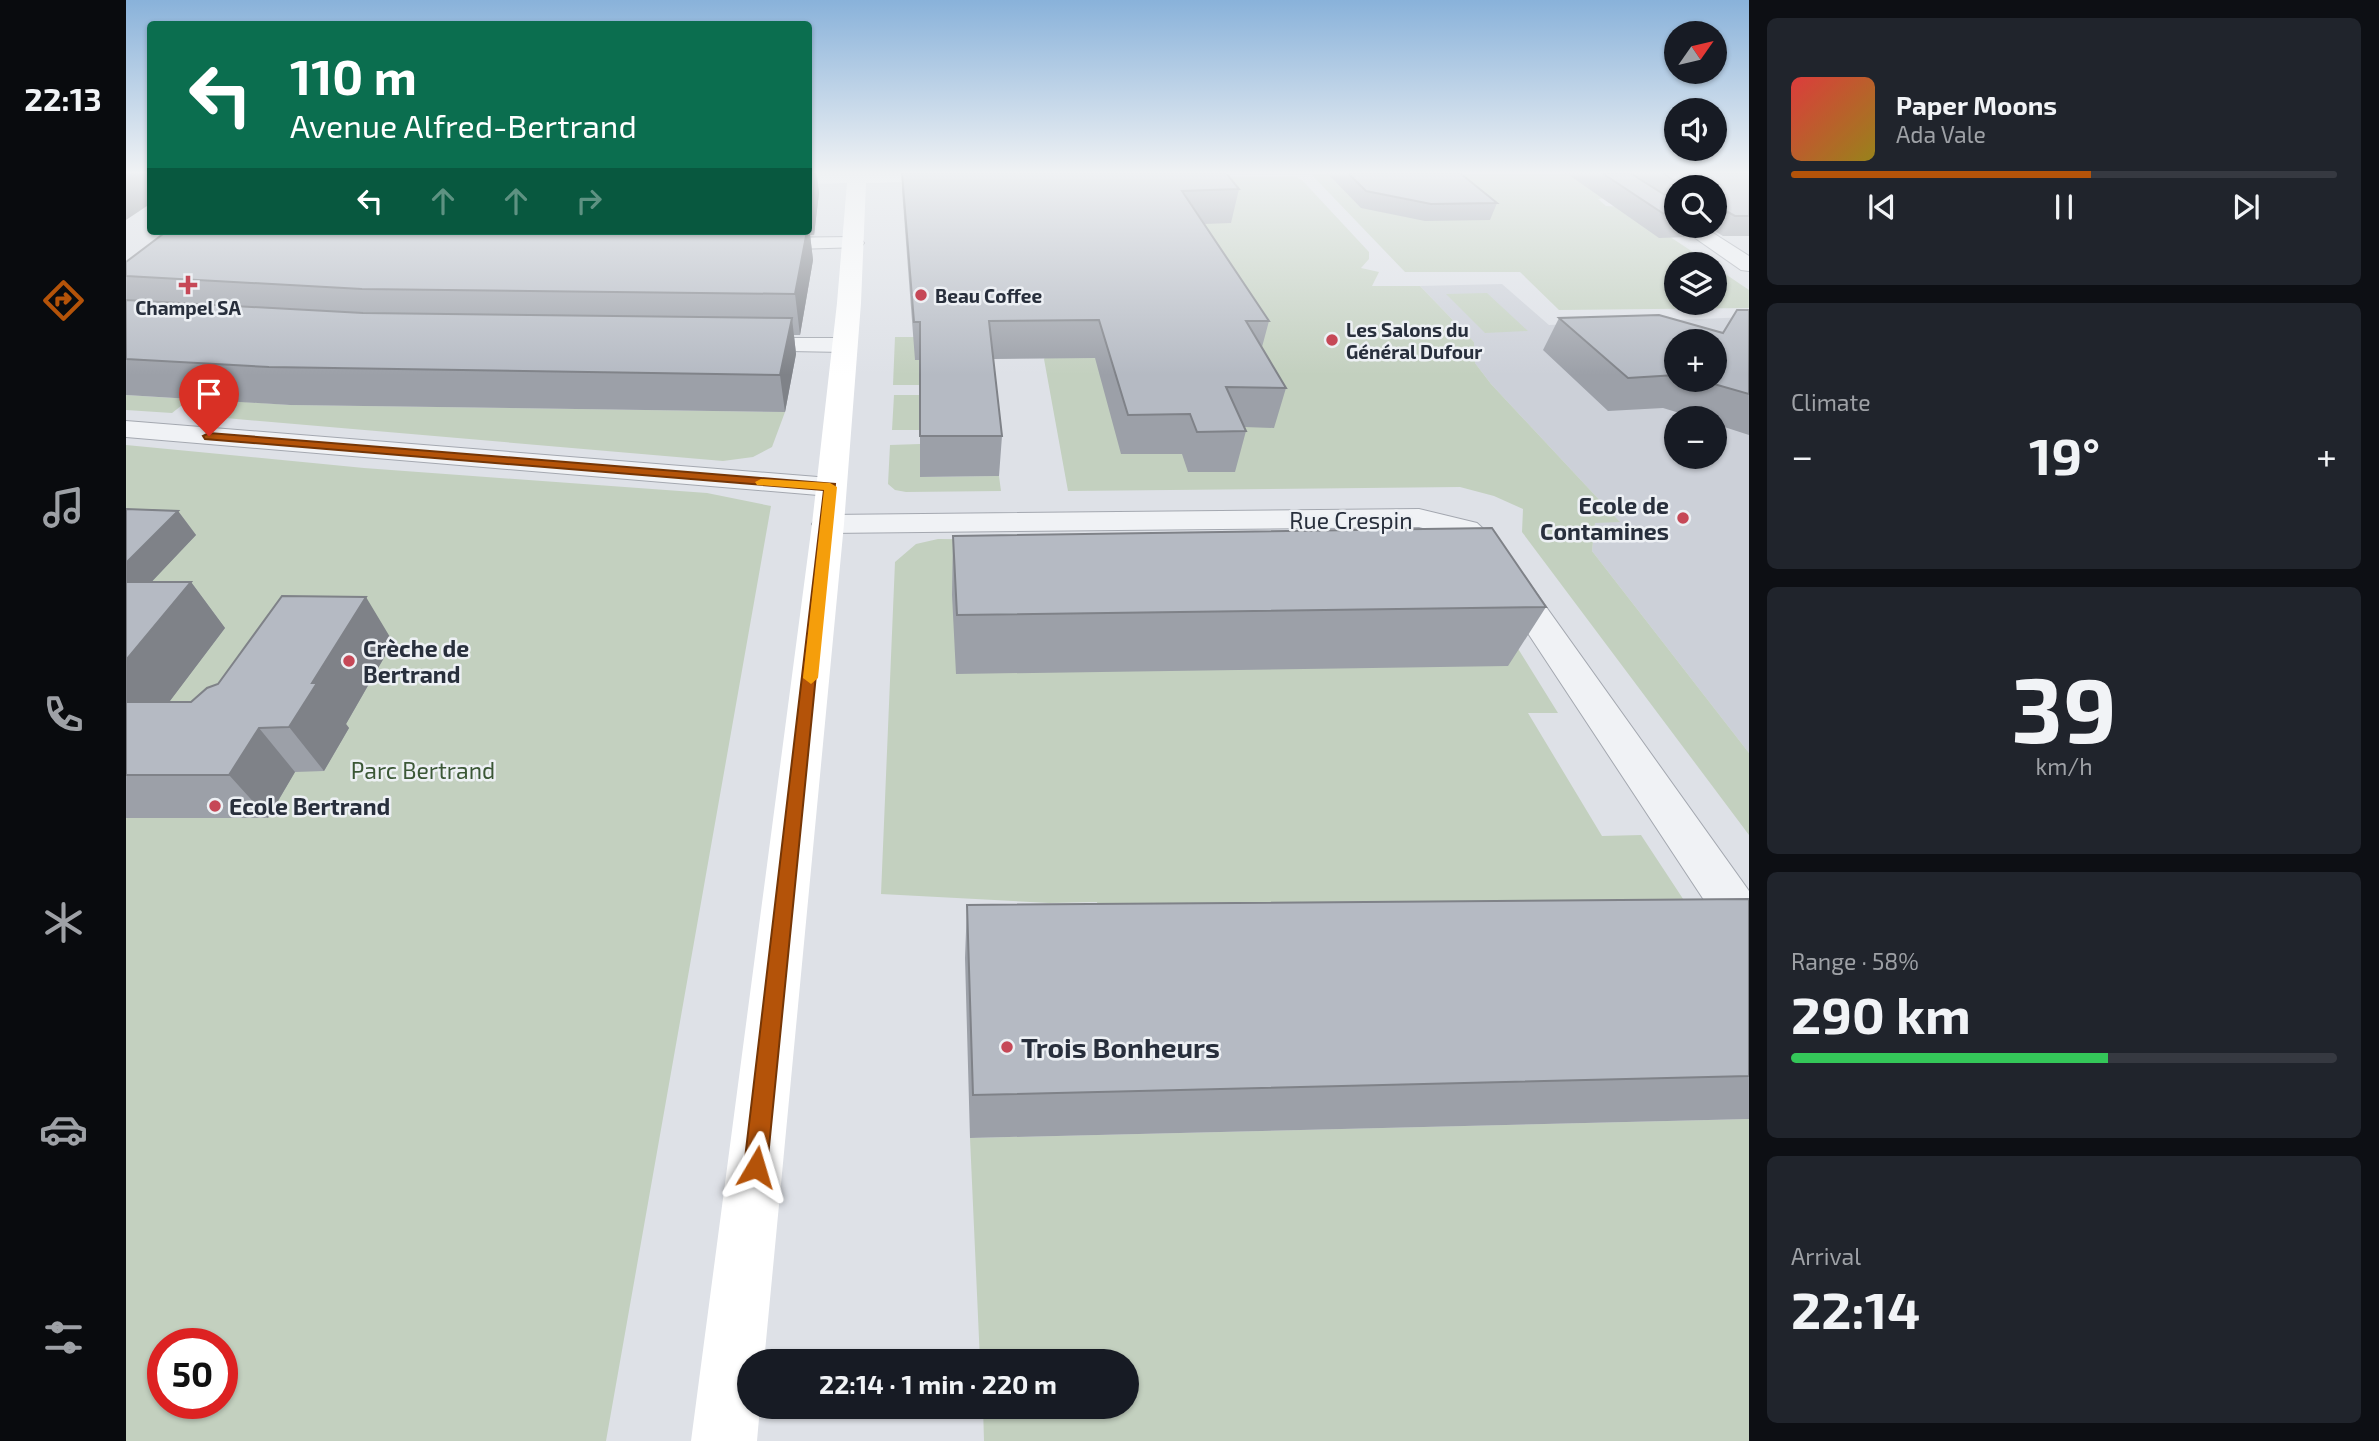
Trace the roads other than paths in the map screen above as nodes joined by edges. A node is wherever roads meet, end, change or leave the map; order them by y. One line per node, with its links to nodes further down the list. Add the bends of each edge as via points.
1 (1710, 240): 4 (street)
2 (854, 243): 3 (street); 6 (main road)
3 (733, 244)
4 (1749, 265)
5 (726, 344): 6 (street)
6 (844, 345): 8 (main road)
7 (126, 429): 8 (street, Rue Crespin)
8 (829, 505): 9 (street, Rue Crespin, via 1419,518 1466,530 1493,555); 10 (main road)
9 (1749, 929)
10 (724, 1441)

